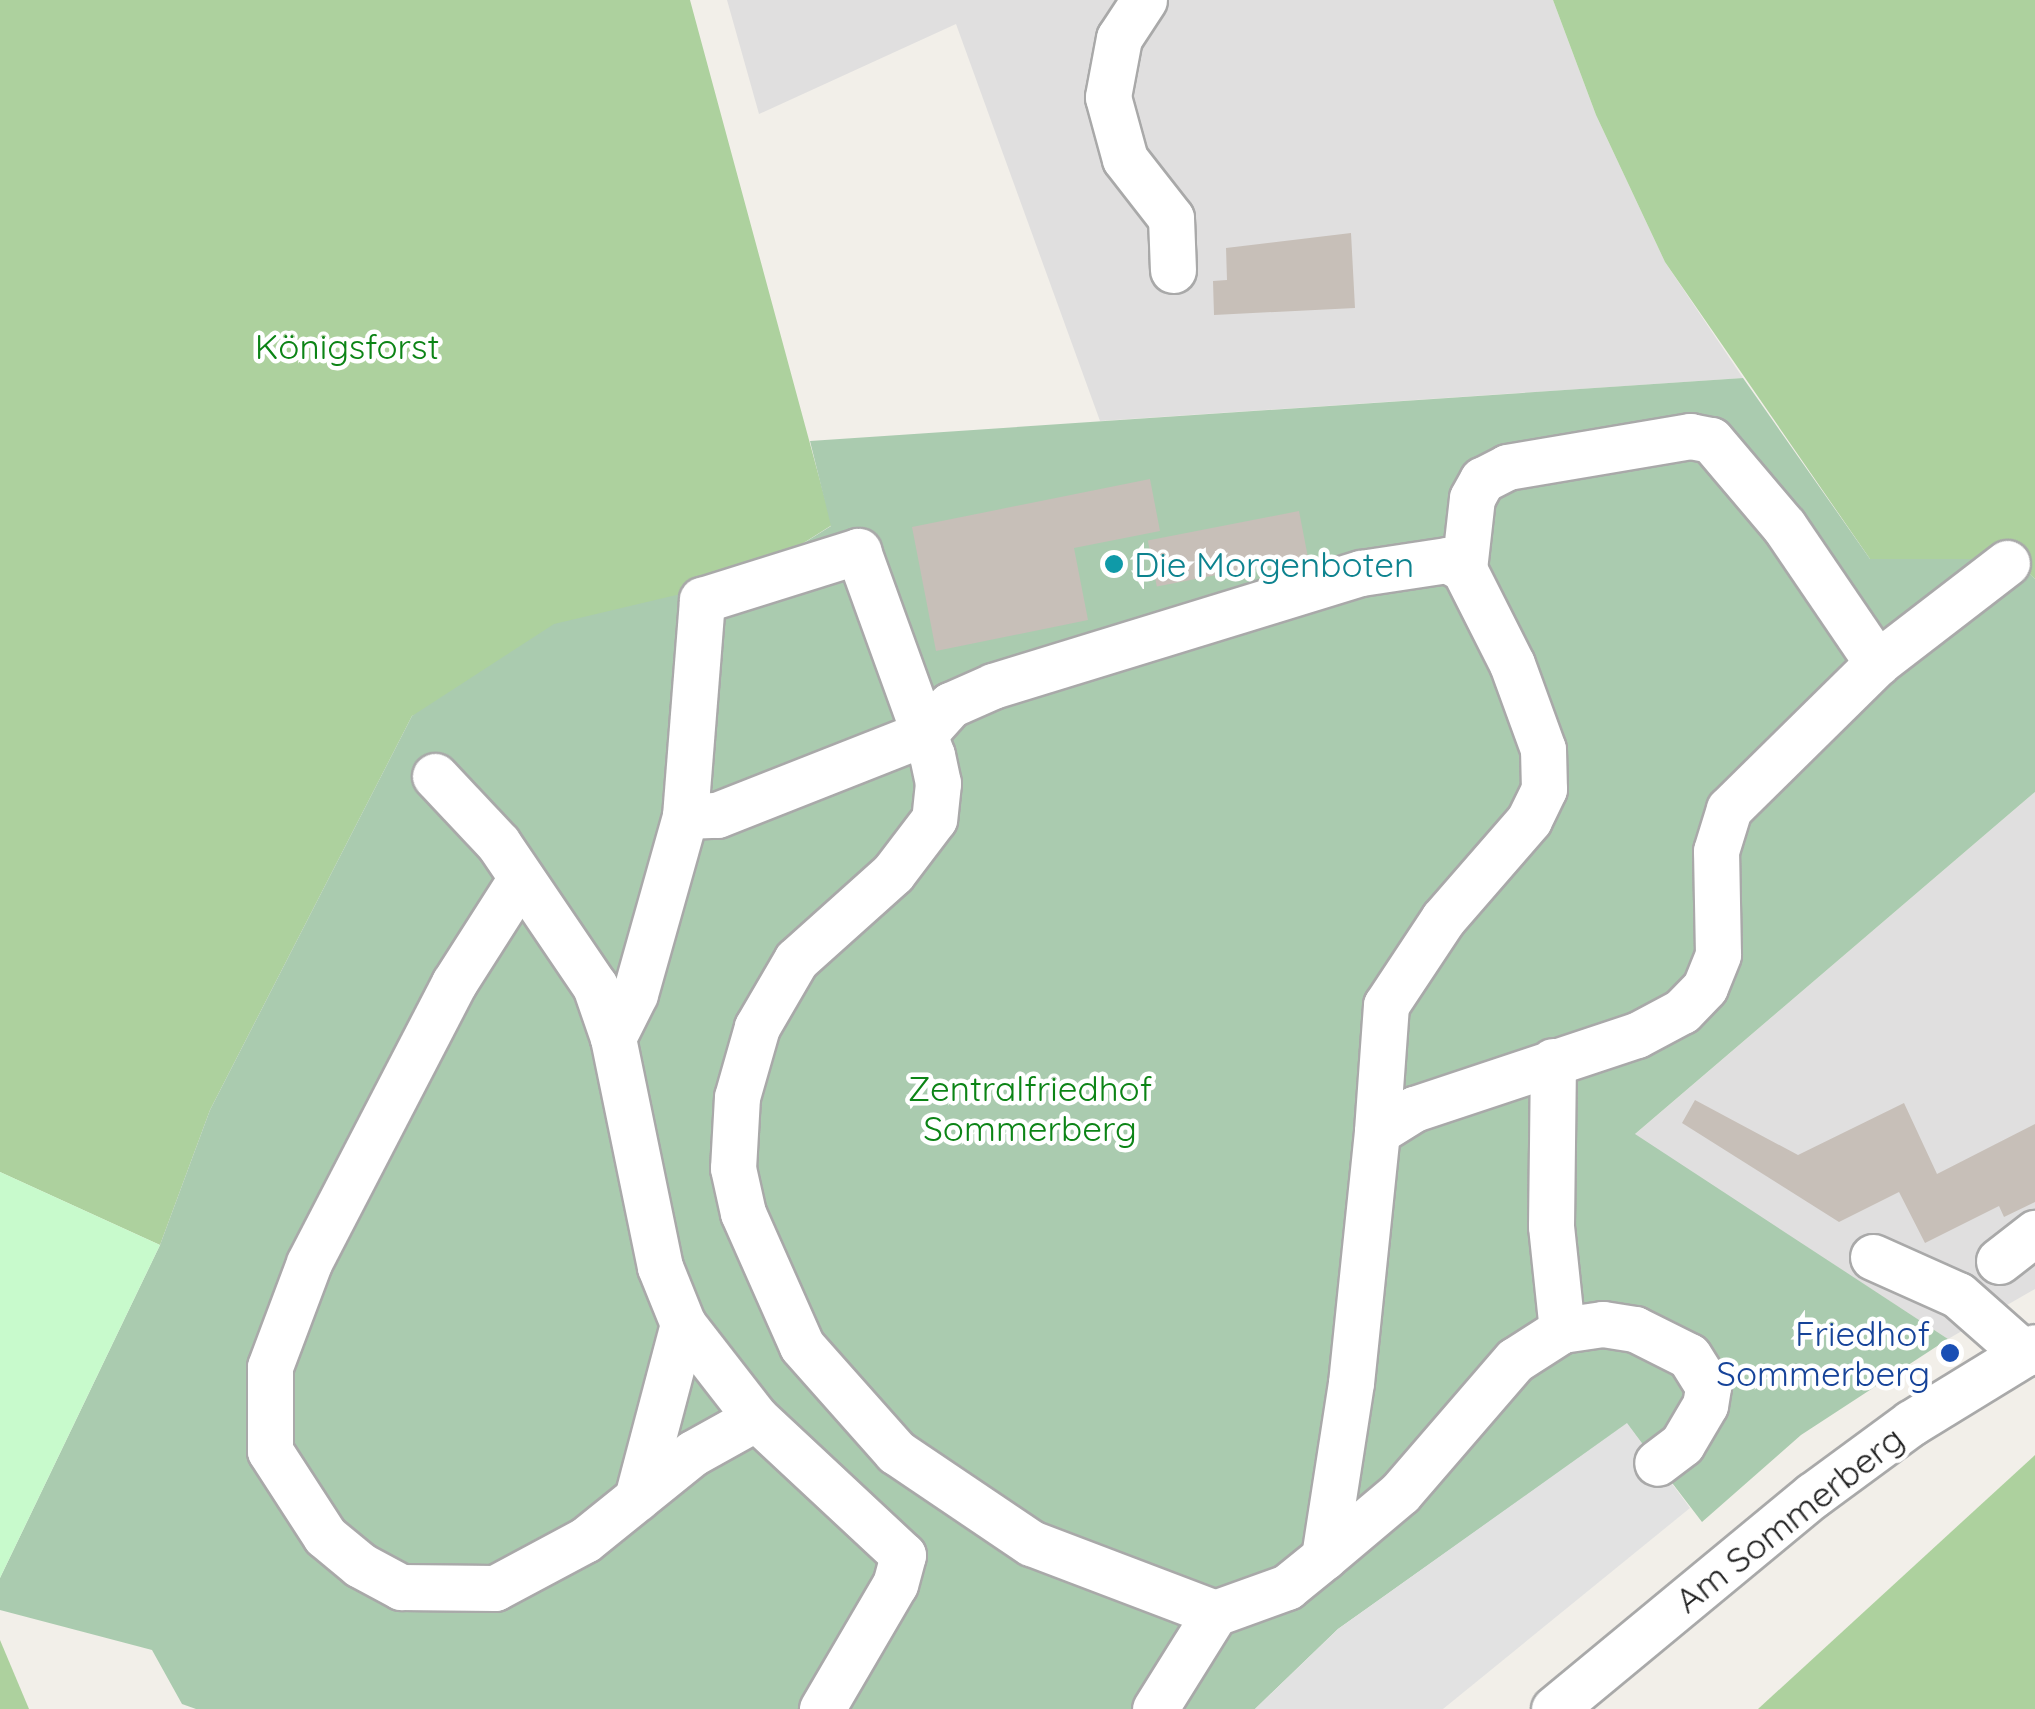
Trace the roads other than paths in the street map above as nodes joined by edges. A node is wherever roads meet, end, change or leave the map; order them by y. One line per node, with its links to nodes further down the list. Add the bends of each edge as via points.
1 (1144, 0): 2 (street, via 1119,38 1108,98 1126,159 1171,218)
2 (1173, 270)
3 (2007, 563): 5 (street)
4 (1464, 569): 5 (street, via 1472,498 1482,480 1507,467 1690,436 1711,440 1784,526); 6 (street, via 1447,560 1413,560 1361,573 993,686 950,705); 12 (street, via 1512,664 1544,749 1544,789 1529,820 1443,919 1386,1005)
5 (1877, 664): 11 (street, via 1729,809 1716,850 1718,954 1705,987 1682,1011 1637,1035)
6 (925, 733): 8 (street, via 717,815); 8 (street, via 888,650 858,550 702,600); 23 (street, via 938,783 934,820 920,844 796,960 751,1041 732,1168 743,1213 802,1346 896,1452 1031,1542)
7 (436, 776): 9 (street)
8 (685, 816): 10 (street, via 634,994)
9 (521, 878): 10 (street, via 574,949); 21 (street, via 497,907 445,1000 309,1263 270,1367 270,1450 325,1536 401,1587 496,1588 556,1558)
10 (613, 1038): 16 (street, via 660,1267)
11 (1553, 1060): 12 (street, via 1414,1109); 17 (street, via 1551,1226)
12 (1377, 1132): 22 (street, via 1351,1384)
13 (2035, 1234): 15 (street)
14 (1873, 1258): 18 (street, via 1958,1295)
15 (1999, 1261)
16 (682, 1324): 19 (street); 21 (street)
17 (1562, 1330): 20 (street, via 1602,1324 1635,1329 1689,1356 1708,1386 1705,1405 1682,1444); 22 (street, via 1516,1360 1400,1493)
18 (2030, 1351): 26 (street, Am Sommerberg, via 1911,1423 1814,1494)
19 (756, 1418): 21 (street, via 693,1454); 24 (street, via 903,1555 896,1584)
20 (1657, 1463)
21 (637, 1498)
22 (1324, 1557): 23 (street, via 1288,1588)
23 (1215, 1613): 25 (street)
24 (822, 1709)
25 (1155, 1709)
26 (1554, 1709)

